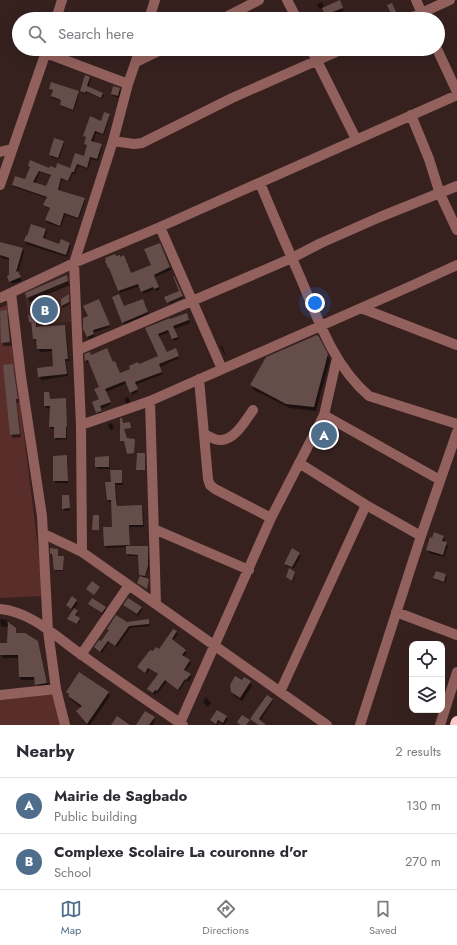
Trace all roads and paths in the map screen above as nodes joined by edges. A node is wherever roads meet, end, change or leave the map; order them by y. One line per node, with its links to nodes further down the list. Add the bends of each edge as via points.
1 (155, 0): 8 (street)
2 (259, 0): 9 (street)
3 (288, 0): 10 (street)
4 (416, 0): 11 (street)
5 (450, 0): 12 (street)
6 (59, 1): 7 (street)
7 (57, 12)
8 (151, 12)
9 (236, 12)
10 (294, 12)
11 (421, 12)
12 (430, 12)
13 (44, 56): 27 (street)
14 (58, 56): 22 (street)
15 (138, 56): 21 (street)
16 (148, 56): 21 (street)
17 (314, 56): 20 (street)
18 (328, 56): 20 (street)
19 (440, 56): 23 (street)
20 (317, 61): 25 (street); 26 (street, via 232,98 142,143)
21 (136, 62): 22 (street)
22 (128, 84): 26 (street)
23 (457, 93): 24 (street)
24 (411, 116): 25 (street); 32 (street)
25 (356, 139): 29 (street)
26 (113, 141): 36 (street)
27 (12, 150): 28 (street); 30 (street)
28 (0, 152)
29 (260, 183): 33 (street); 35 (street)
30 (0, 185)
31 (457, 186): 32 (street)
32 (440, 194): 34 (street); 35 (street, via 380,216)
33 (160, 227): 36 (street); 40 (street)
34 (457, 230)
35 (292, 258): 40 (street); 42 (street)
36 (74, 264): 38 (street); 44 (street)
37 (457, 264): 41 (street)
38 (11, 293): 39 (street); 60 (street)
39 (0, 298)
40 (192, 301): 44 (street); 46 (street)
41 (361, 308): 42 (street); 43 (street)
42 (321, 326): 45 (street); 46 (street)
43 (457, 345)
44 (78, 350): 52 (street)
45 (337, 358): 50 (street); 51 (street, via 369,396)
46 (222, 370): 47 (street)
47 (199, 379): 48 (street); 54 (street)
48 (150, 401): 52 (street); 59 (street)
49 (253, 410): 54 (street, via 238,431 228,437 221,440)
50 (324, 415): 55 (street); 56 (street)
51 (457, 424)
52 (81, 425): 62 (street)
53 (457, 432): 56 (street)
54 (204, 434): 58 (street, via 210,485)
55 (299, 463): 57 (street); 58 (street)
56 (440, 480): 61 (street)
57 (366, 505): 61 (street); 74 (street)
58 (271, 518): 63 (street)
59 (154, 529): 63 (street); 65 (street)
60 (44, 534): 62 (street); 68 (street)
61 (421, 536): 67 (street)
62 (82, 552): 64 (street)
63 (249, 570): 70 (street)
64 (129, 585): 65 (street); 71 (street)
65 (156, 604): 70 (street)
66 (0, 609): 68 (street, via 19,613)
67 (396, 612): 69 (street); 80 (street)
68 (48, 631): 71 (street); 73 (street)
69 (457, 635)
70 (215, 646): 74 (street); 77 (street)
71 (81, 655): 77 (street)
72 (457, 672): 81 (street)
73 (56, 689): 75 (street); 78 (street)
74 (280, 692): 79 (street)
75 (0, 696)
76 (457, 722): 82 (highway)
77 (181, 724)
78 (65, 725)
79 (326, 725)
80 (360, 725)
81 (440, 725)
82 (456, 725)

